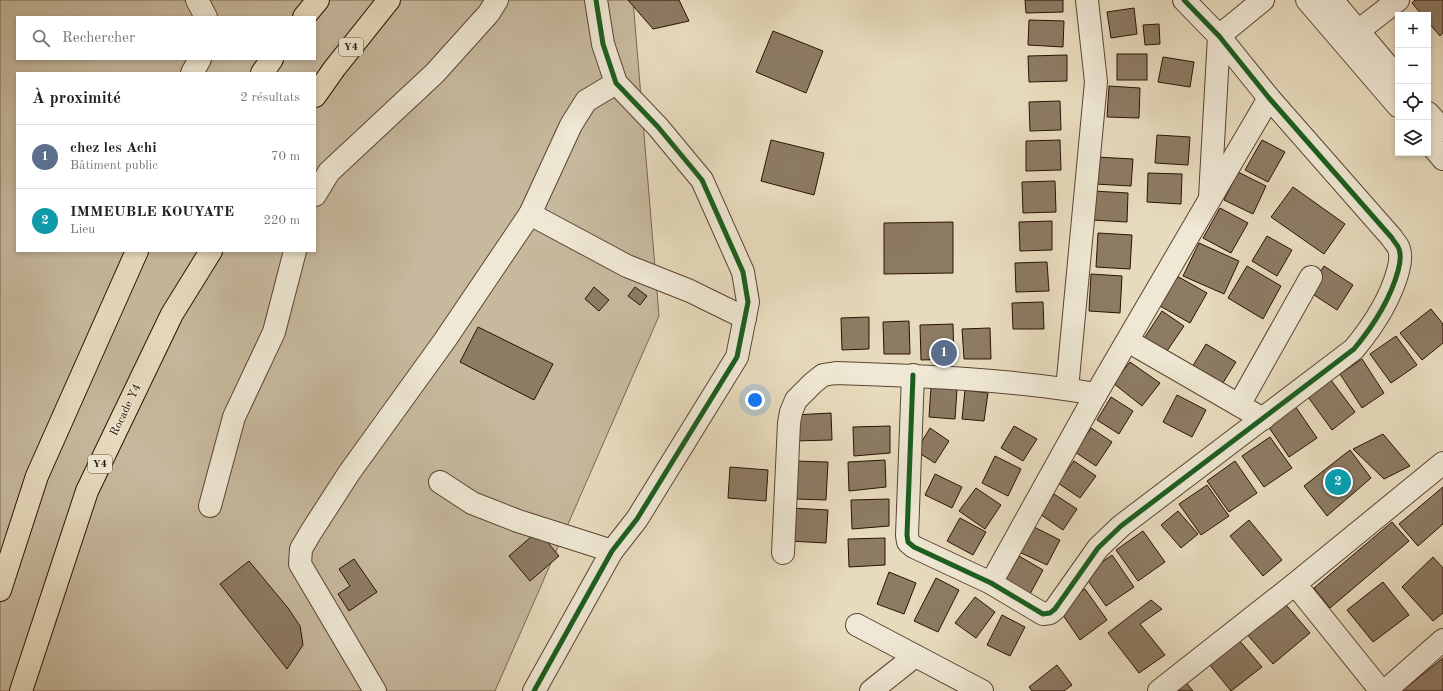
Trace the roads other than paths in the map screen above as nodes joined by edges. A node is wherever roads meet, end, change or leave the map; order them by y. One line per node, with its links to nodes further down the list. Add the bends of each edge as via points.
1 (197, 0): 12 (street)
2 (318, 0): 13 (highway)
3 (389, 0): 22 (highway, Y4)
4 (497, 0): 29 (street, via 489,13 435,73 329,172)
5 (596, 0): 21 (street, via 603,44)
6 (1087, 0): 39 (street, via 1096,82)
7 (1184, 0): 15 (street)
8 (1263, 0): 15 (street)
9 (1307, 0): 24 (street)
10 (1332, 0): 14 (street)
11 (1398, 0): 14 (street)
12 (205, 16)
13 (305, 16)
14 (1358, 31): 20 (street)
15 (1219, 36): 23 (street); 30 (street)
16 (199, 60): 18 (street)
17 (271, 60): 19 (highway)
18 (193, 72)
19 (263, 72)
20 (1395, 74)
21 (616, 83): 31 (street, via 586,101 571,125); 36 (street, via 658,127 702,180 743,272 748,302)
22 (316, 95)
23 (1269, 98): 30 (street); 42 (street, via 1392,238 1399,249 1400,263 1382,311 1354,349)
24 (1395, 103)
25 (1431, 116): 26 (street)
26 (1443, 130)
27 (1431, 145): 28 (street)
28 (1443, 159)
29 (316, 193)
30 (1209, 200): 37 (street)
31 (530, 214): 36 (street, via 628,266 690,291); 55 (street, via 349,473 301,549 300,564)
32 (138, 252): 50 (highway, via 37,476)
33 (210, 252): 54 (highway, Rocade Y4 / Y4, via 172,314 87,491)
34 (295, 252): 45 (street, via 274,332 234,417)
35 (1311, 277): 41 (street)
36 (745, 318): 46 (street, via 737,357 637,519)
37 (1128, 341): 40 (street); 41 (street)
38 (913, 375): 39 (street); 47 (street, via 823,374 796,400 789,423); 48 (street, via 908,542)
39 (1067, 389): 40 (street)
40 (1096, 394): 48 (street)
41 (1239, 405): 42 (street)
42 (1263, 419): 48 (street, via 1109,536 1050,613 1043,614)
43 (1443, 463): 49 (street)
44 (440, 482): 46 (street, via 472,503 518,521)
45 (210, 506)
46 (612, 551): 56 (street)
47 (783, 553)
48 (991, 583)
49 (1295, 584): 59 (street); 60 (street)
50 (0, 590)
51 (857, 625): 53 (street)
52 (1443, 640): 61 (street)
53 (915, 656): 57 (street); 58 (street)
54 (21, 691)
55 (375, 691)
56 (534, 691)
57 (871, 691)
58 (982, 691)
59 (1159, 691)
60 (1381, 691)
61 (1385, 691)

